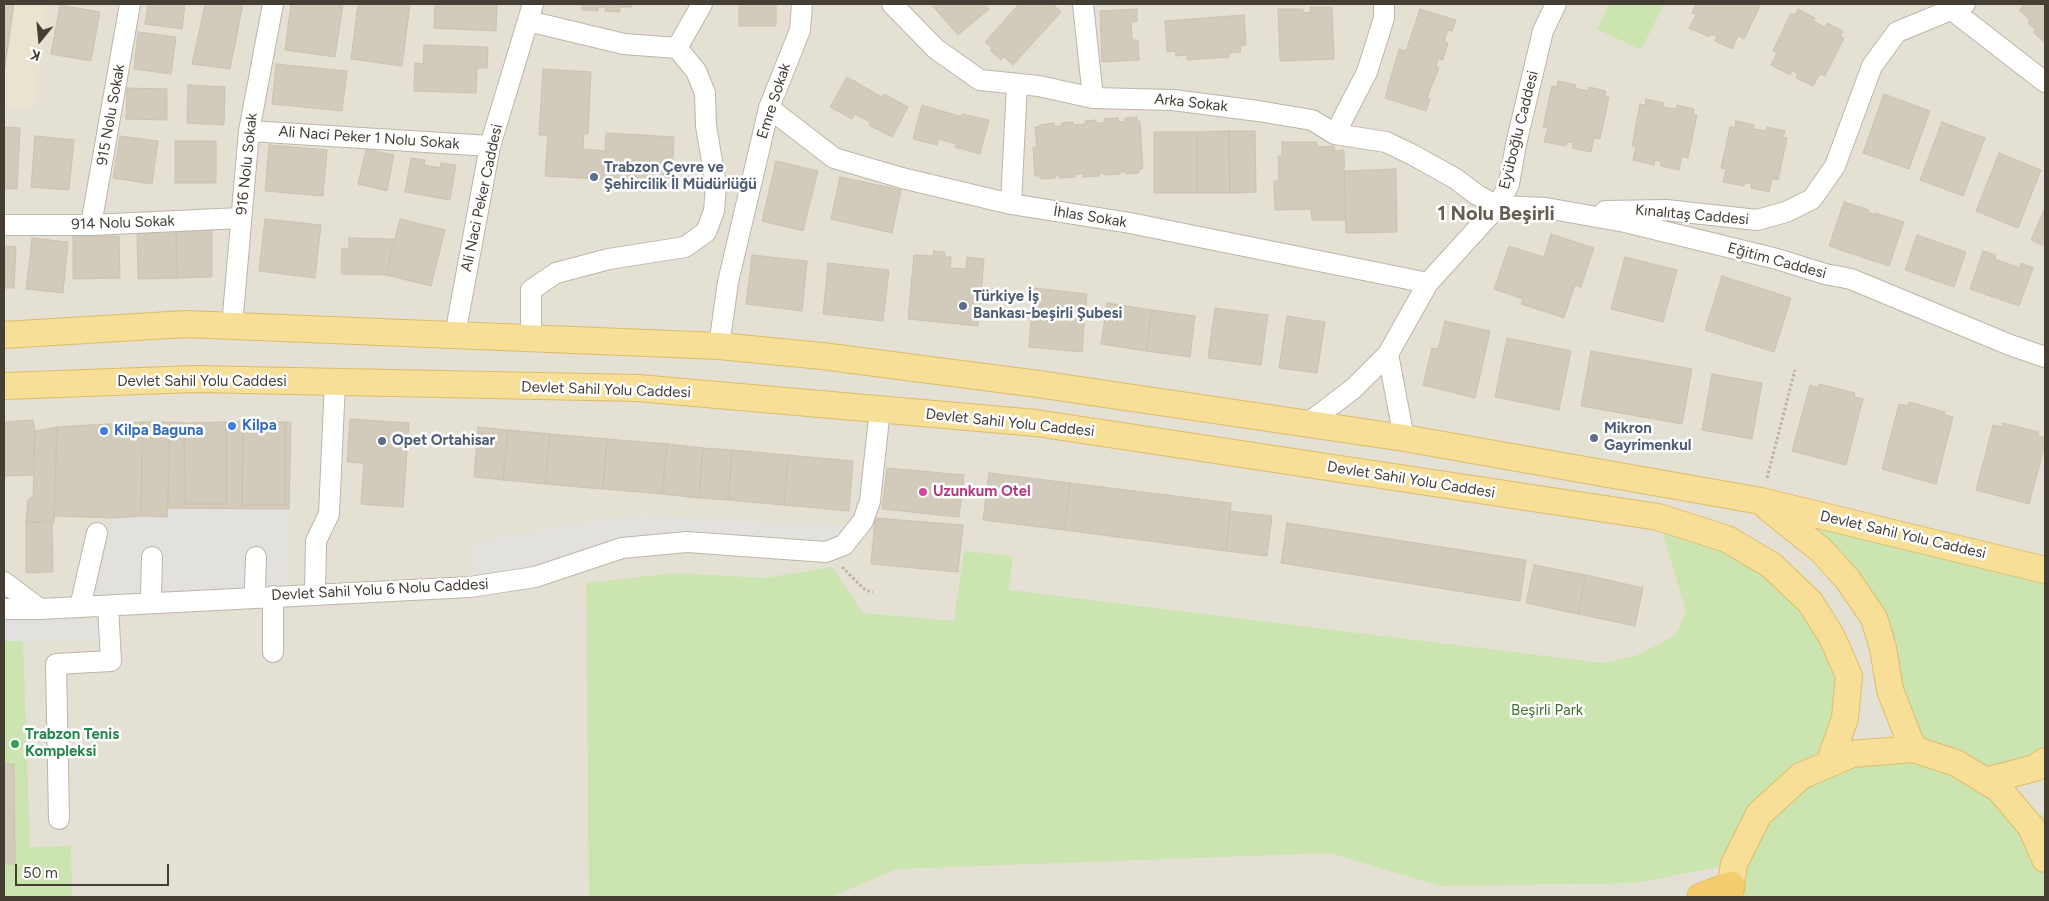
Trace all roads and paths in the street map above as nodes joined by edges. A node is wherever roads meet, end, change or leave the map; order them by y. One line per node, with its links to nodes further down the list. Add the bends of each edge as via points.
1 (130, 4): 24 (street, 915 Nolu Sokak)
2 (273, 4): 16 (street, 916 Nolu Sokak)
3 (702, 4): 11 (street)
4 (802, 4): 15 (street, Emre Sokak, via 800,30)
5 (892, 4): 13 (street, Arka Sokak, via 936,49 980,80)
6 (1083, 4): 14 (street)
7 (1556, 4): 20 (street, Eyüboğlu Caddesi, via 1543,31 1516,144 1510,184)
8 (1958, 7): 12 (street); 21 (street, Kınalıtaş Caddesi, via 1897,32 1872,66 1835,166 1812,199 1786,212 1757,220 1666,210)
9 (1387, 8): 17 (street, via 1367,72)
10 (534, 17): 11 (street, via 624,44); 18 (street, Ali Naci Peker Caddesi)
11 (677, 48): 29 (street, via 696,71 705,93 706,126 716,185 714,211 706,232 685,247 609,259 556,273 531,290)
12 (2045, 82)
13 (1017, 84): 14 (street, Arka Sokak); 19 (street)
14 (1093, 98): 17 (street, Arka Sokak, via 1174,100 1258,111 1312,120)
15 (769, 108): 19 (street, İhlas Sokak, via 834,158); 30 (street, Emre Sokak, via 728,282)
16 (249, 131): 18 (street, Ali Naci Peker 1 Nolu Sokak); 22 (street, 916 Nolu Sokak)
17 (1335, 134): 20 (street, Arka Sokak, via 1386,142 1456,179)
18 (490, 146): 28 (street, Ali Naci Peker Caddesi)
19 (1011, 204): 25 (street, İhlas Sokak, via 1130,223)
20 (1498, 206): 21 (street, Eğitim Caddesi); 25 (street, Eyüboğlu Caddesi)
21 (1576, 213): 32 (street, Eğitim Caddesi, via 1625,222 1851,279)
22 (242, 218): 24 (street, 914 Nolu Sokak); 26 (street, 916 Nolu Sokak)
23 (4, 224): 24 (street, 914 Nolu Sokak)
24 (91, 225)
25 (1428, 284): 31 (street, Eyüboğlu Caddesi)
26 (232, 326): 27 (main road, Devlet Sahil Yolu Caddesi, via 186,324); 28 (main road, Devlet Sahil Yolu Caddesi)
27 (4, 336)
28 (455, 336): 29 (main road, Devlet Sahil Yolu Caddesi)
29 (531, 339): 30 (main road, Devlet Sahil Yolu Caddesi)
30 (719, 346): 37 (main road, Devlet Sahil Yolu Caddesi, via 1038,384)
31 (1388, 354): 37 (street, Eyüboğlu Caddesi, via 1354,388); 38 (street)
32 (2045, 357)
33 (1795, 370): 39 (path)
34 (335, 382): 35 (main road, Devlet Sahil Yolu Caddesi, via 195,380); 36 (main road, Devlet Sahil Yolu Caddesi, via 638,388); 49 (street, via 329,514 316,541)
35 (4, 386)
36 (880, 409): 41 (street, via 870,501 863,521 844,545); 58 (main road, Devlet Sahil Yolu Caddesi, via 1036,423 1658,517 1727,539 1771,565 1810,602 1832,637 1849,676 1845,718)
37 (1307, 424): 38 (main road, Devlet Sahil Yolu Caddesi)
38 (1404, 438): 39 (main road, Devlet Sahil Yolu Caddesi)
39 (1761, 501): 44 (main road, Devlet Sahil Yolu Caddesi); 56 (main road, Devlet Sahil Yolu Caddesi, via 1822,550 1874,618 1890,690)
40 (98, 533): 52 (street)
41 (830, 550): 47 (path, via 846,572 865,590); 49 (street, Devlet Sahil Yolu 6 Nolu Caddesi, via 687,542 622,548 535,577 470,587)
42 (152, 557): 48 (street)
43 (256, 557): 46 (street)
44 (2044, 565)
45 (4, 582): 54 (street)
46 (255, 588)
47 (873, 592)
48 (151, 594)
49 (315, 594): 50 (street, Devlet Sahil Yolu 6 Nolu Caddesi)
50 (273, 596): 51 (street, Devlet Sahil Yolu 6 Nolu Caddesi); 55 (street)
51 (108, 606): 52 (street, Devlet Sahil Yolu 6 Nolu Caddesi); 60 (street, via 111,661 56,664)
52 (80, 607): 54 (street, Devlet Sahil Yolu 6 Nolu Caddesi)
53 (4, 609): 54 (street, Devlet Sahil Yolu 6 Nolu Caddesi)
54 (40, 609)
55 (273, 652)
56 (1913, 749): 58 (main road, via 1852,754); 59 (main road, via 1956,763)
57 (2045, 761): 59 (main road, via 2034,768)
58 (1829, 764): 63 (main road, via 1801,776 1760,814 1734,864)
59 (1985, 781): 61 (main road)
60 (59, 818)
61 (2038, 819): 62 (main road)
62 (2045, 859)
63 (1730, 891): 64 (highway)
64 (1701, 897)

